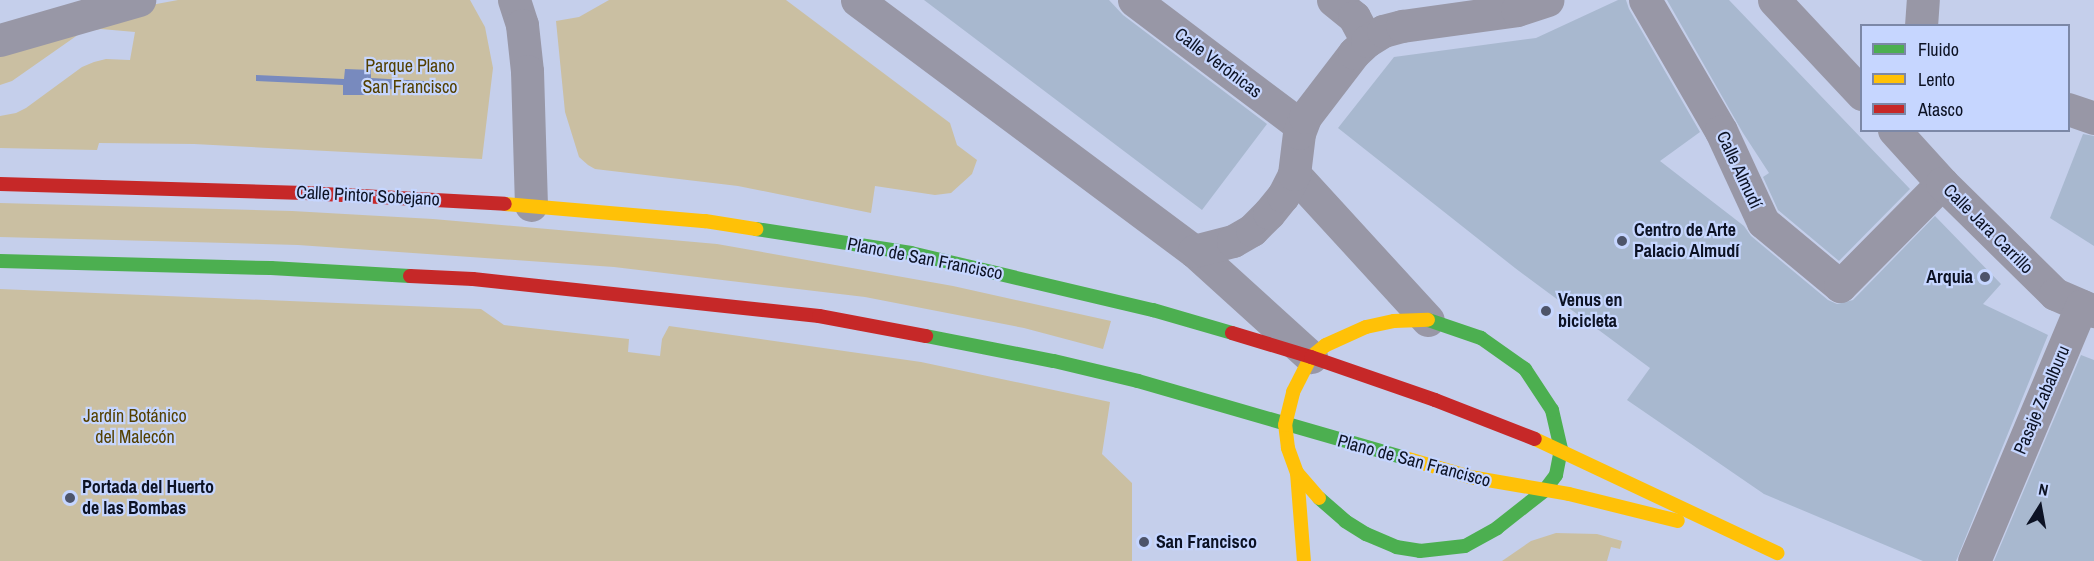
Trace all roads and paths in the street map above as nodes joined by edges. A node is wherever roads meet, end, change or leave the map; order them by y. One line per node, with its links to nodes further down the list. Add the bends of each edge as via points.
1 (138, 0): 11 (street)
2 (514, 0): 21 (street, via 522,25 527,71)
3 (857, 0): 22 (street)
4 (1134, 0): 16 (street, Calle Verónicas)
5 (1333, 0): 12 (street, via 1354,17)
6 (1546, 0): 12 (street, via 1517,10 1402,26)
7 (1645, 0): 19 (street, Calle Almudí, via 1722,131 1763,222 1840,286)
8 (1774, 0): 13 (street)
9 (1923, 0): 10 (street)
10 (1921, 24)
11 (0, 40)
12 (1367, 40): 16 (street)
13 (1860, 92)
14 (2070, 110): 15 (street)
15 (2094, 118)
16 (1301, 126): 18 (street)
17 (1896, 132): 19 (street, Calle Jara Carrillo)
18 (1294, 174): 22 (street, via 1283,196 1252,230 1233,241); 25 (street)
19 (1942, 183): 24 (street, Calle Jara Carrillo, via 2055,294)
20 (0, 184): 21 (main road, Calle Pintor Sobejano, via 317,193)
21 (531, 205): 26 (main road, Plano de San Francisco, via 705,221 910,253 1153,310)
22 (1194, 251): 26 (street)
23 (0, 261): 27 (main road, Plano de San Francisco, via 350,272 536,285 819,316 915,332 1138,381)
24 (2087, 309): 34 (street, Pasaje Zabalburu)
25 (1428, 320): 26 (main road, via 1366,327 1326,345); 28 (main road, via 1481,338 1525,369 1552,410)
26 (1311, 357): 27 (main road, via 1293,392); 28 (main road, Plano de San Francisco)
27 (1286, 425): 29 (main road, via 1288,448); 30 (main road, Plano de San Francisco, via 1470,477)
28 (1561, 449): 30 (main road, via 1556,474); 30 (main road, Plano de San Francisco, via 1782,555 1675,520)
29 (1297, 473): 31 (main road, via 1310,490 1345,520 1396,547 1440,550); 32 (main road)
30 (1544, 491): 31 (main road, via 1497,528)
31 (1465, 546): 33 (main road)
32 (1304, 561)
33 (1447, 561)
34 (1974, 561)

